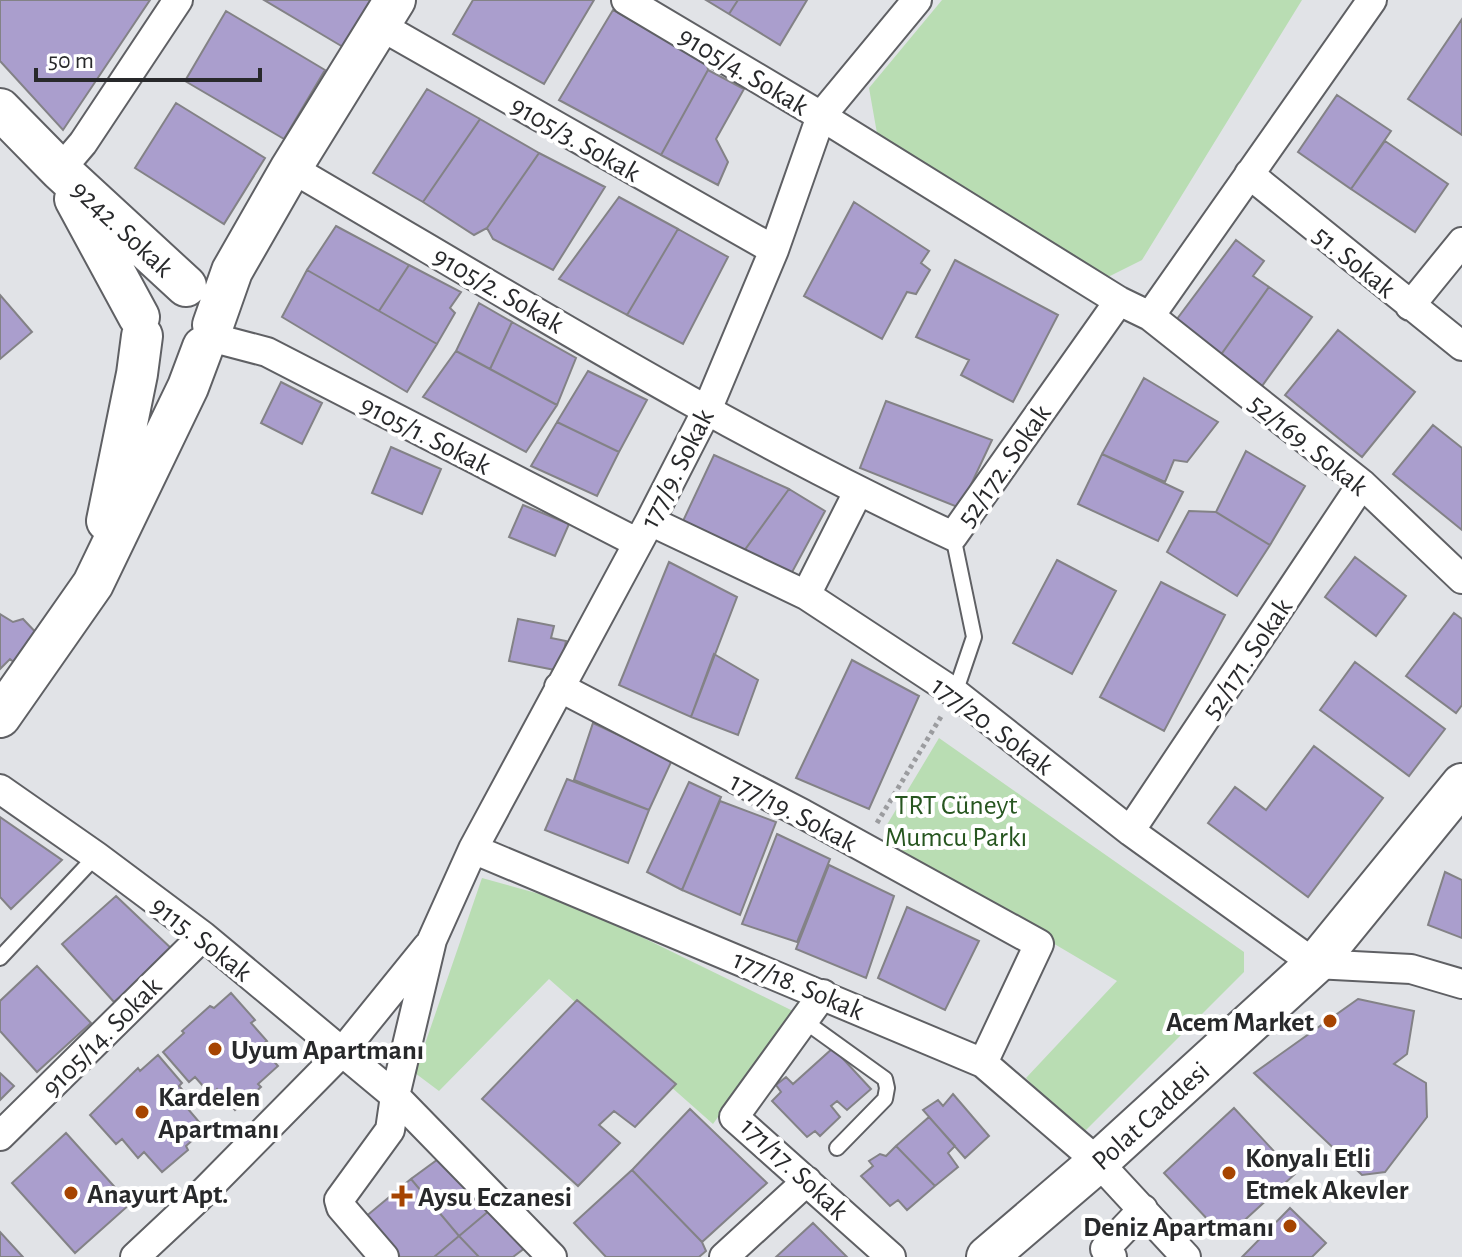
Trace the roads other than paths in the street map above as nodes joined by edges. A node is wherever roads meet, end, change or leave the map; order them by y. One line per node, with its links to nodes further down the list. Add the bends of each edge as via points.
1 (178, 0): 9 (street)
2 (626, 0): 7 (street, 9105/4. Sokak)
3 (917, 0): 7 (street, 177/9. Sokak)
4 (1372, 0): 10 (street)
5 (387, 13): 8 (main road); 12 (street, 9105/3. Sokak)
6 (0, 109): 9 (main road, 9242. Sokak)
7 (821, 116): 12 (street, 177/9. Sokak); 13 (street, 52/169. Sokak)
8 (291, 168): 16 (main road); 19 (street, 9105/2. Sokak)
9 (60, 170): 16 (main road, 9242. Sokak); 17 (main road, 9242. Sokak)
10 (1249, 174): 14 (street, 51. Sokak); 15 (street)
11 (1462, 242): 14 (street)
12 (774, 250): 19 (street, 177/9. Sokak)
13 (1119, 301): 15 (street, 52/169. Sokak); 23 (street, 52/172. Sokak)
14 (1410, 306): 18 (street, 51. Sokak)
15 (1150, 316): 20 (street, 52/169. Sokak)
16 (202, 317): 17 (main road, via 176,285 148,297); 17 (main road, via 193,354 182,358 148,347); 22 (street, 9105/1. Sokak); 25 (main road, via 188,387)
17 (140, 326): 25 (main road, via 126,430)
18 (1462, 346)
19 (707, 410): 21 (street, 9105/2. Sokak); 22 (street, 177/9. Sokak)
20 (1362, 484): 24 (street, 52/169. Sokak); 32 (street, 52/171. Sokak)
21 (858, 492): 23 (street, 9105/2. Sokak); 26 (street)
22 (644, 532): 26 (street, 177/20. Sokak); 27 (street, 177/9. Sokak)
23 (953, 536): 28 (lane, 52/172. Sokak, via 974,637)
24 (1462, 579)
25 (93, 584): 29 (main road)
26 (806, 595): 28 (street, 177/20. Sokak)
27 (559, 687): 33 (street, 177/9. Sokak); 43 (street, 177/19. Sokak, via 1039,944)
28 (955, 693): 32 (street, 177/20. Sokak)
29 (0, 717)
30 (1462, 784): 38 (main road, Polat Caddesi)
31 (0, 789): 34 (street, 9115. Sokak)
32 (1130, 831): 38 (street, 177/20. Sokak)
33 (473, 849): 36 (street, 177/9. Sokak); 40 (street, 177/18. Sokak)
34 (96, 856): 35 (street, 9115. Sokak); 37 (lane)
35 (203, 936): 42 (street, 9115. Sokak); 45 (street, 9105/14. Sokak)
36 (432, 940): 42 (street, 177/9. Sokak); 44 (street, 177/9. Sokak)
37 (0, 958)
38 (1315, 964): 39 (street, via 1411,969); 47 (main road, Polat Caddesi)
39 (1462, 984)
40 (823, 994): 41 (street, 171/17. Sokak); 43 (street, 177/18. Sokak)
41 (803, 1020): 46 (lane, via 885,1079 885,1099); 48 (street, 171/17. Sokak, via 734,1117)
42 (342, 1052): 44 (street, 9115. Sokak); 51 (street, 177/9. Sokak)
43 (983, 1063): 47 (street, 177/18. Sokak)
44 (395, 1096): 52 (street, 177/9. Sokak, via 388,1135 339,1200); 53 (street, 9115. Sokak)
45 (0, 1136)
46 (837, 1148)
47 (1098, 1162): 49 (street, 177/18. Sokak); 56 (main road, Polat Caddesi)
48 (807, 1181): 54 (street); 55 (street, 171/17. Sokak)
49 (1143, 1209): 50 (street); 57 (street, 177/18. Sokak)
50 (1104, 1254)
51 (135, 1257)
52 (384, 1257)
53 (552, 1257)
54 (724, 1257)
55 (891, 1257)
56 (987, 1257)
57 (1186, 1257)

